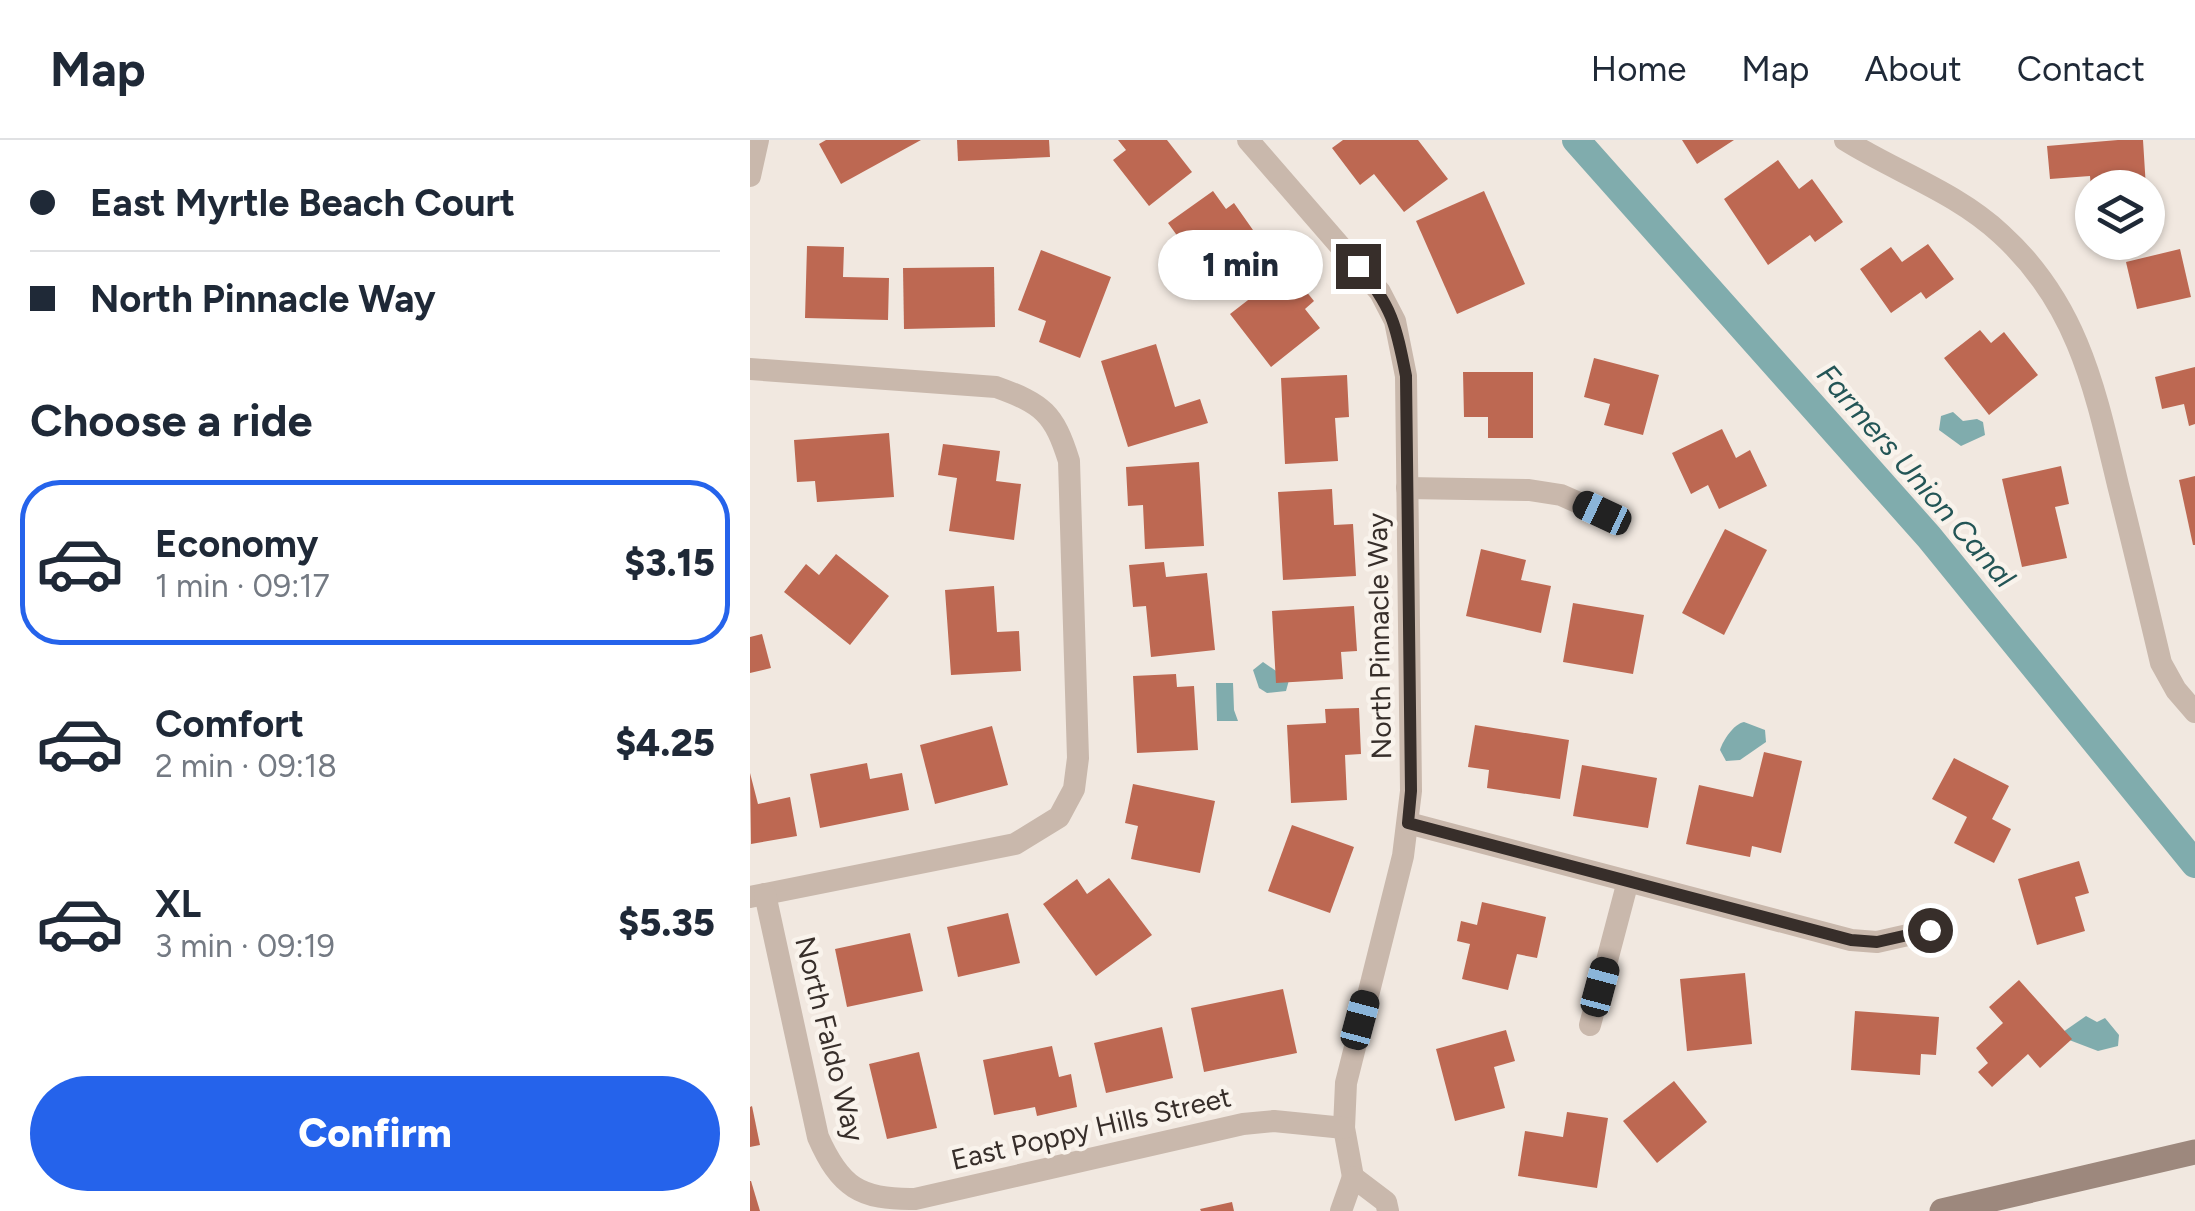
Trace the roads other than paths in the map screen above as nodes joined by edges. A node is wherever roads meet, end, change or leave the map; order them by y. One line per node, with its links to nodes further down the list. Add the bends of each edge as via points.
1 (758, 140): 4 (street)
2 (1248, 140): 6 (street, North Pinnacle Way, via 1380,292 1395,321 1406,376)
3 (1845, 140): 8 (street, via 1976,214 2024,257 2062,308 2097,395 2161,663)
4 (750, 176)
5 (750, 369): 11 (street, via 996,387 1032,400 1058,427 1069,461 1078,758 1074,790 1059,817 1014,844)
6 (1408, 488): 7 (street, via 1561,494); 9 (street, North Pinnacle Way)
7 (1602, 513)
8 (2195, 712)
9 (1408, 823): 10 (street); 14 (street, North Pinnacle Way, via 1352,1052)
10 (1628, 881): 12 (street, via 1851,940 1877,942); 13 (street)
11 (758, 896): 17 (street, North Faldo Way, via 818,1137 831,1167)
12 (1930, 930)
13 (1590, 1025)
14 (1344, 1128): 16 (street, North Pinnacle Way); 17 (street, East Poppy Hills Street, via 1243,1124 915,1198 884,1199)
15 (2195, 1152): 20 (main road)
16 (1353, 1178): 18 (street); 19 (street, via 1386,1202)
17 (854, 1188)
18 (1341, 1211)
19 (1388, 1211)
20 (1942, 1211)

